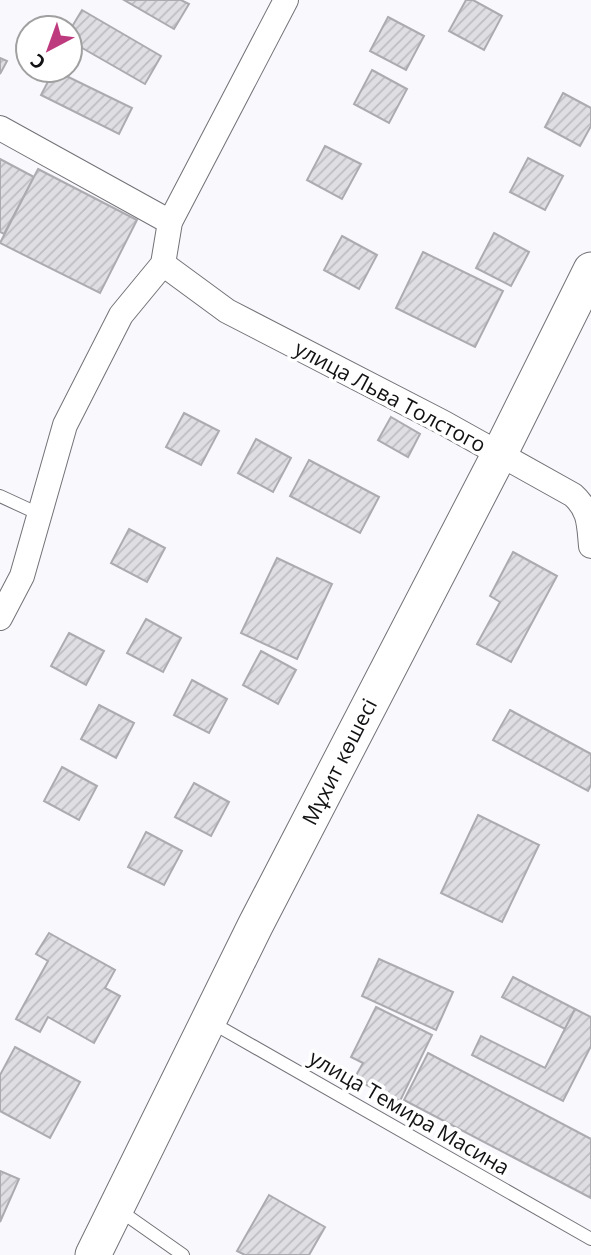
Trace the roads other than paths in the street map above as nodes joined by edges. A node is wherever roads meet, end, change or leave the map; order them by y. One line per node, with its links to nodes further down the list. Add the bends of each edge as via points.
1 (286, 0): 3 (street)
2 (0, 128): 3 (street)
3 (170, 222): 4 (street)
4 (163, 264): 6 (street, улица Льва Толстого, via 227,311); 8 (street, via 121,315 65,425)
5 (591, 270): 6 (street, Мұхит көшесі)
6 (499, 455): 9 (street, улица Льва Толстого, via 583,504); 11 (street, Мұхит көшесі)
7 (0, 496): 8 (lane)
8 (39, 514): 10 (street, via 22,576)
9 (591, 546)
10 (0, 618)
11 (209, 1020): 12 (street, Мұхит көшесі); 13 (lane, улица Темира Масина)
12 (116, 1208): 14 (street, Мұхит көшесі); 15 (lane)
13 (591, 1239)
14 (93, 1255)
15 (183, 1255)

